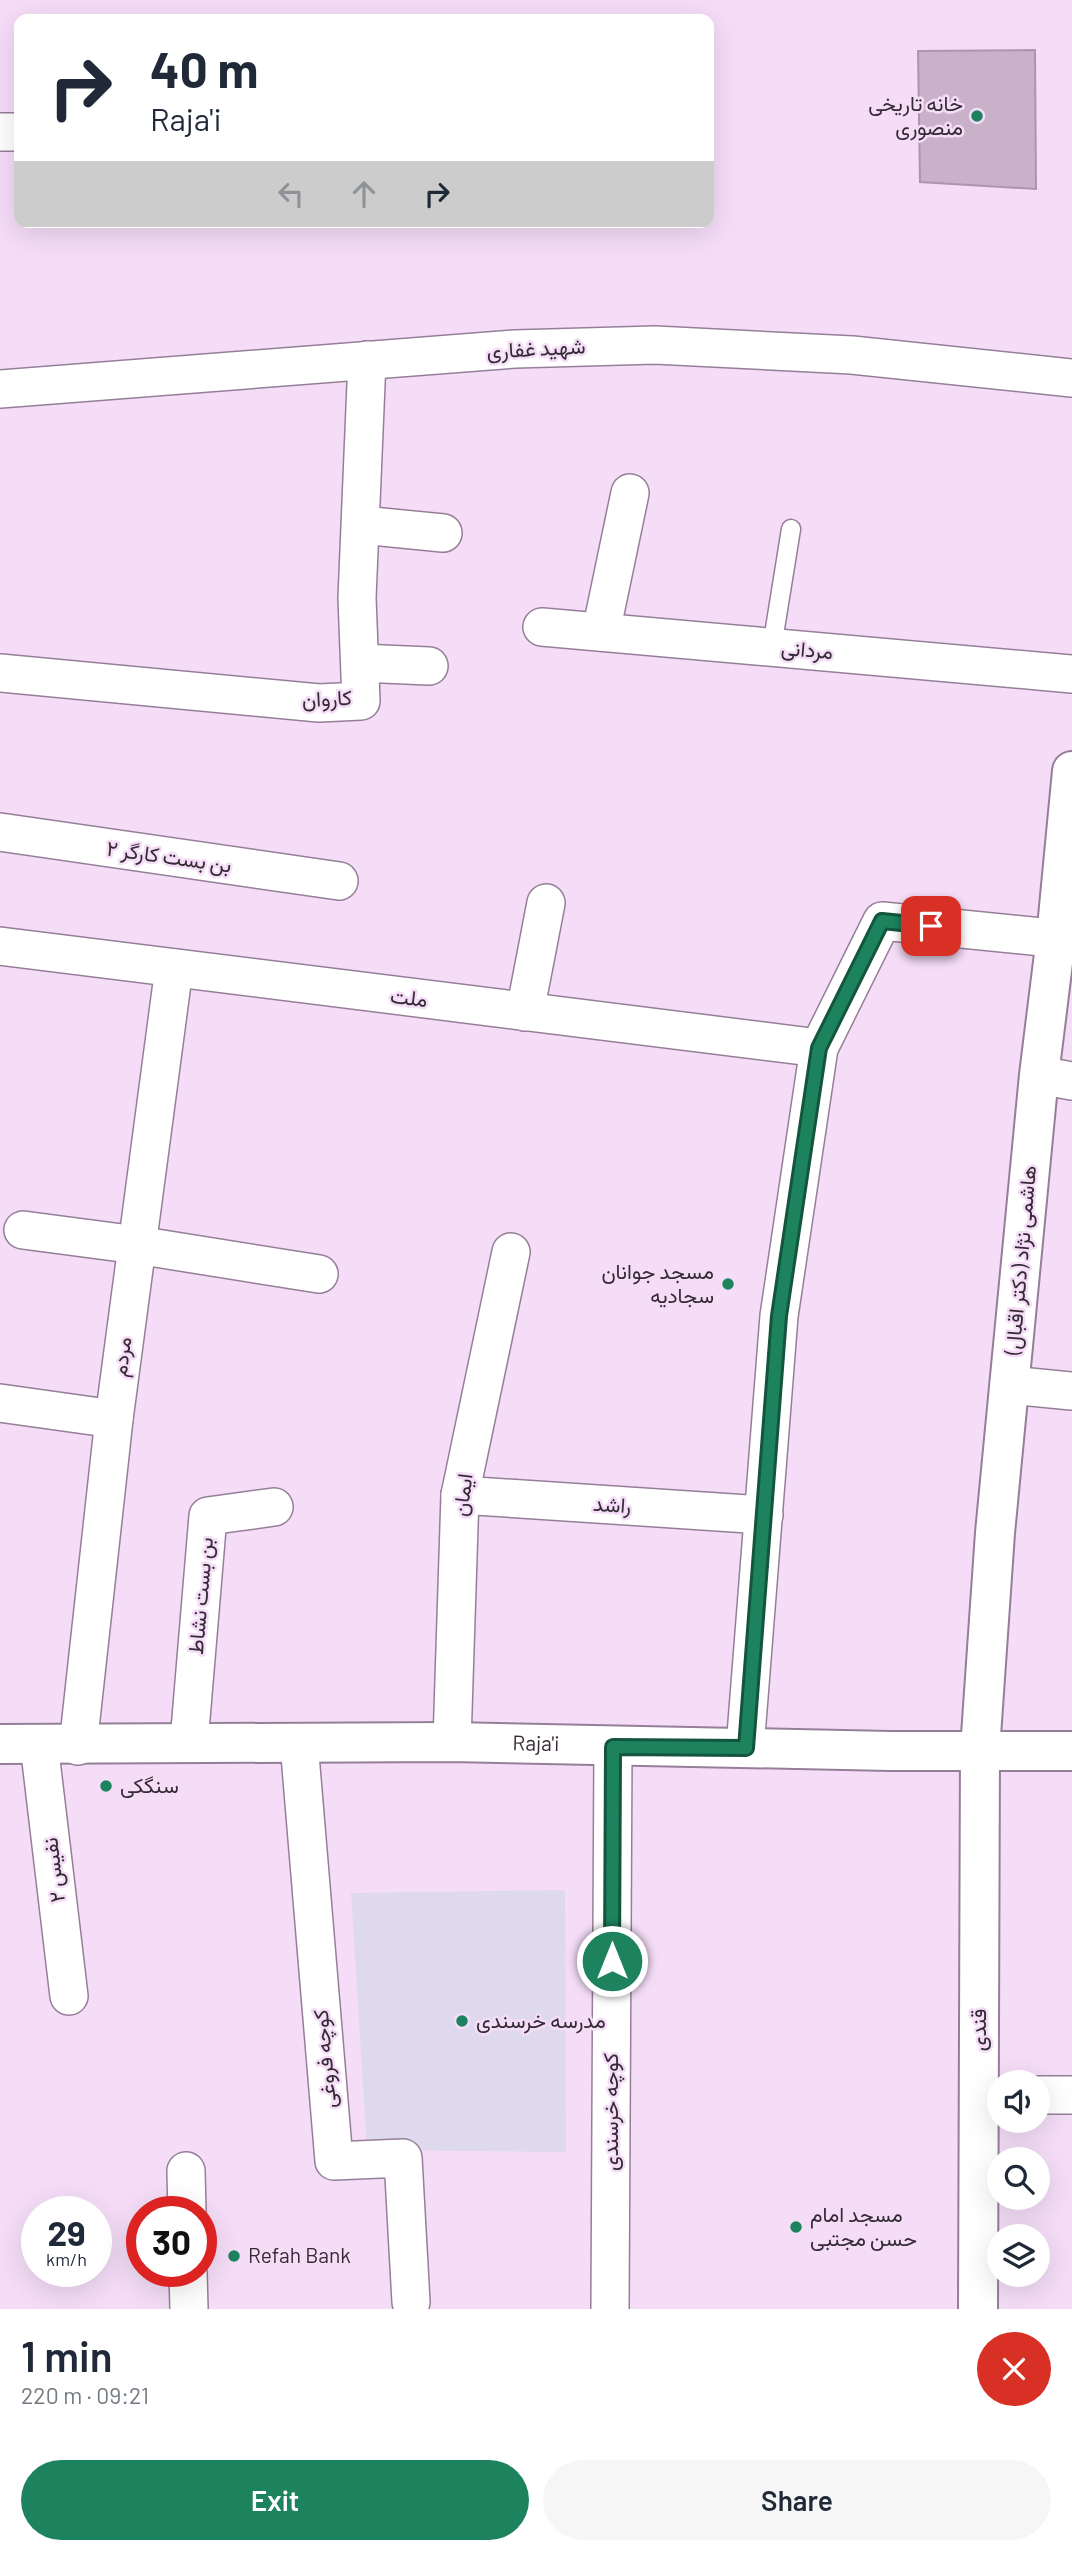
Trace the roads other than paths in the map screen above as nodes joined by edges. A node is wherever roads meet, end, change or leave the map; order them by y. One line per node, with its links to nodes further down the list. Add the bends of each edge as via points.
1 (367, 360): 2 (street, شهید غفاری, via 655,345 852,355); 3 (street, شهید غفاری); 5 (street, کاروان)
2 (1072, 378)
3 (0, 389)
4 (630, 493): 9 (street)
5 (362, 525): 7 (street); 11 (street, کاروان, via 357,598)
6 (791, 529): 10 (lane)
7 (443, 533)
8 (542, 627): 9 (street, مردانی)
9 (601, 632): 10 (street, مردانی)
10 (772, 647): 14 (street, مردانی)
11 (360, 663): 12 (street); 13 (street, کاروان, via 361,701 318,703)
12 (429, 667)
13 (0, 673)
14 (1072, 674)
15 (1072, 771): 19 (main road, هاشمی نژاد (دکتر اقبال))
16 (0, 832): 17 (street, بن بست کارگر ۲)
17 (339, 881)
18 (546, 903): 22 (street)
19 (1064, 939): 23 (street, via 882,921); 24 (main road, هاشمی نژاد (دکتر اقبال))
20 (0, 946): 21 (street, ملت)
21 (174, 968): 22 (street, ملت); 26 (street, مردم)
22 (525, 1012): 23 (street, ملت)
23 (819, 1048): 35 (street, via 779,1316)
24 (1055, 1078): 29 (main road, هاشمی نژاد (دکتر اقبال))
25 (23, 1230): 26 (street)
26 (137, 1245): 28 (street); 32 (street, مردم)
27 (510, 1252): 33 (street, ایمان)
28 (319, 1274)
29 (1010, 1385): 30 (street); 44 (main road, هاشمی نژاد (دکتر اقبال))
30 (1072, 1391)
31 (0, 1403): 32 (street)
32 (114, 1419): 41 (street, مردم)
33 (460, 1495): 35 (street, راشد); 37 (street, ایمان)
34 (274, 1507): 36 (street, بن بست نشاط, via 208,1516)
35 (764, 1515): 43 (street)
36 (189, 1742): 38 (main road, Raja'i); 41 (main road, Raja'i)
37 (452, 1742): 38 (main road, Raja'i); 42 (main road, Raja'i)
38 (299, 1743): 54 (street, کوچه فروغی, via 334,2161 403,2158)
39 (0, 1744): 40 (main road, Raja'i)
40 (39, 1744): 41 (main road, Raja'i); 46 (street, نفیس ۲)
41 (78, 1745)
42 (613, 1747): 43 (main road, Raja'i); 56 (street, کوچه خرسندی)
43 (746, 1748): 44 (main road, Raja'i)
44 (980, 1750): 45 (main road, Raja'i); 47 (main road, قندی)
45 (1072, 1751)
46 (69, 1996)
47 (989, 2070)
48 (1050, 2095): 49 (street)
49 (1072, 2095)
50 (988, 2133): 57 (main road, قندی)
51 (186, 2171): 52 (street)
52 (187, 2196)
53 (188, 2287): 55 (street)
54 (411, 2302)
55 (189, 2309)
56 (610, 2309)
57 (978, 2309)

